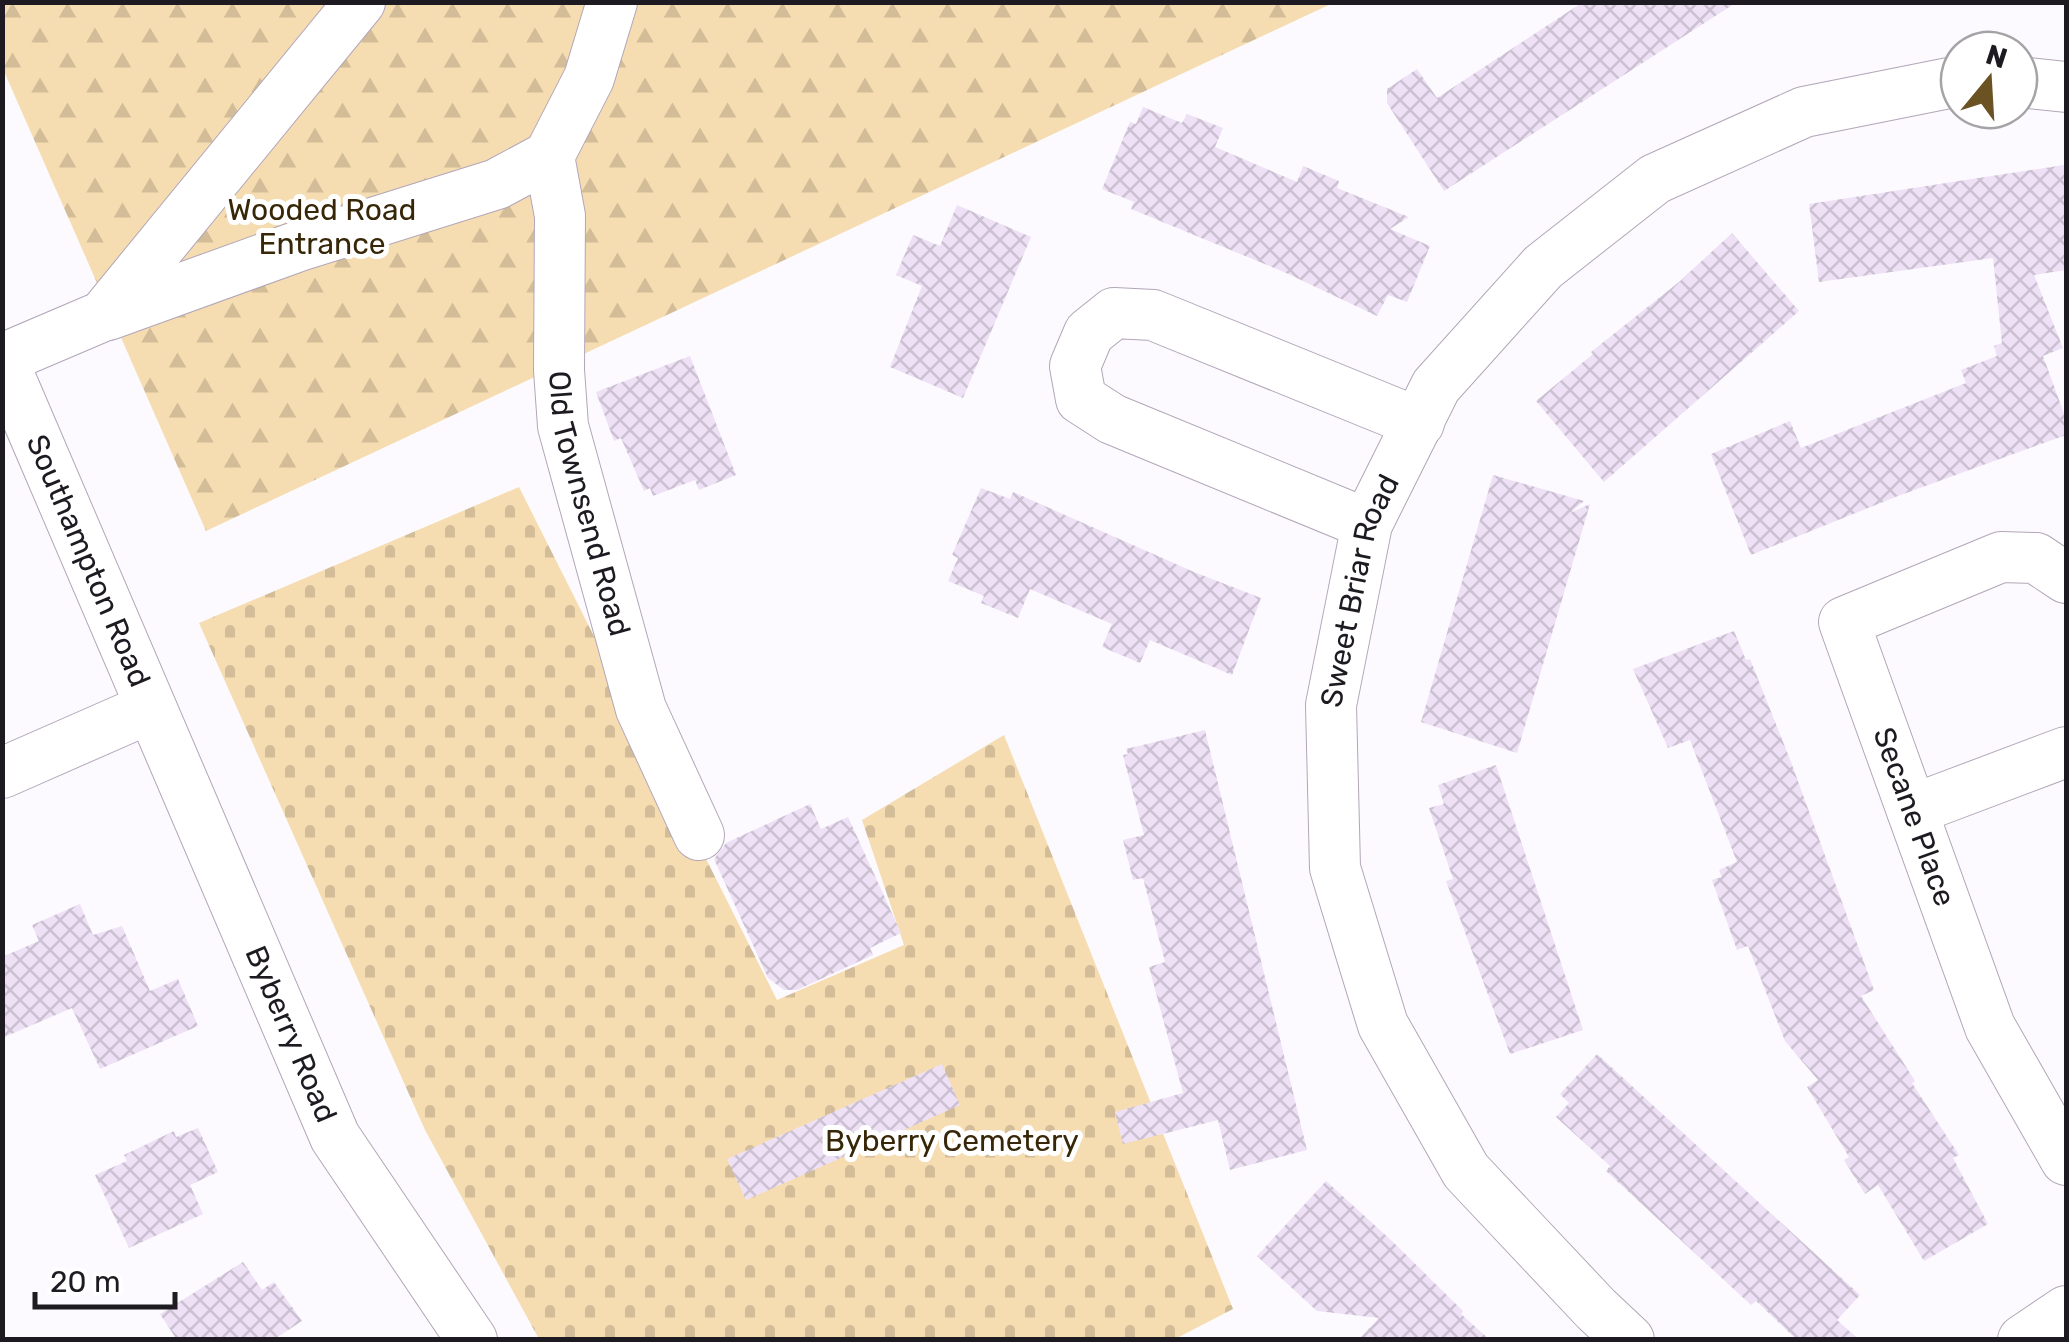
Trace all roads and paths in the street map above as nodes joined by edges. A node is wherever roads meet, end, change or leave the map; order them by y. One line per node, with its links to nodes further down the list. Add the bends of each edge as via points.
1 (360, 2): 7 (street)
2 (612, 2): 6 (street, via 589,78)
3 (2039, 84): 5 (street)
4 (1939, 85): 9 (street, Sweet Briar Road, via 1804,112 1656,180 1542,266 1436,386)
5 (2066, 87)
6 (549, 156): 7 (street, via 497,184); 16 (street, Old Townsend Road, via 560,216 563,426 641,709)
7 (103, 316): 8 (street)
8 (2, 360): 12 (street, Southampton Road)
9 (1418, 423): 10 (street, Sweet Briar Road); 10 (street, via 1152,315 1114,313 1089,333 1075,366 1081,398 1112,420)
10 (1368, 524): 20 (street, Sweet Briar Road, via 1330,706 1336,868 1382,1025 1466,1171)
11 (2066, 578): 15 (street, Secane Place, via 2036,558 2002,557 1844,622)
12 (150, 708): 14 (street); 19 (street, Byberry Road, via 335,1138)
13 (2066, 752): 15 (street)
14 (2, 773)
15 (1912, 810): 17 (street, Secane Place, via 1990,1026)
16 (700, 835)
17 (2066, 1160)
18 (2066, 1311): 21 (street)
19 (472, 1340)
20 (1629, 1340)
21 (2023, 1340)

